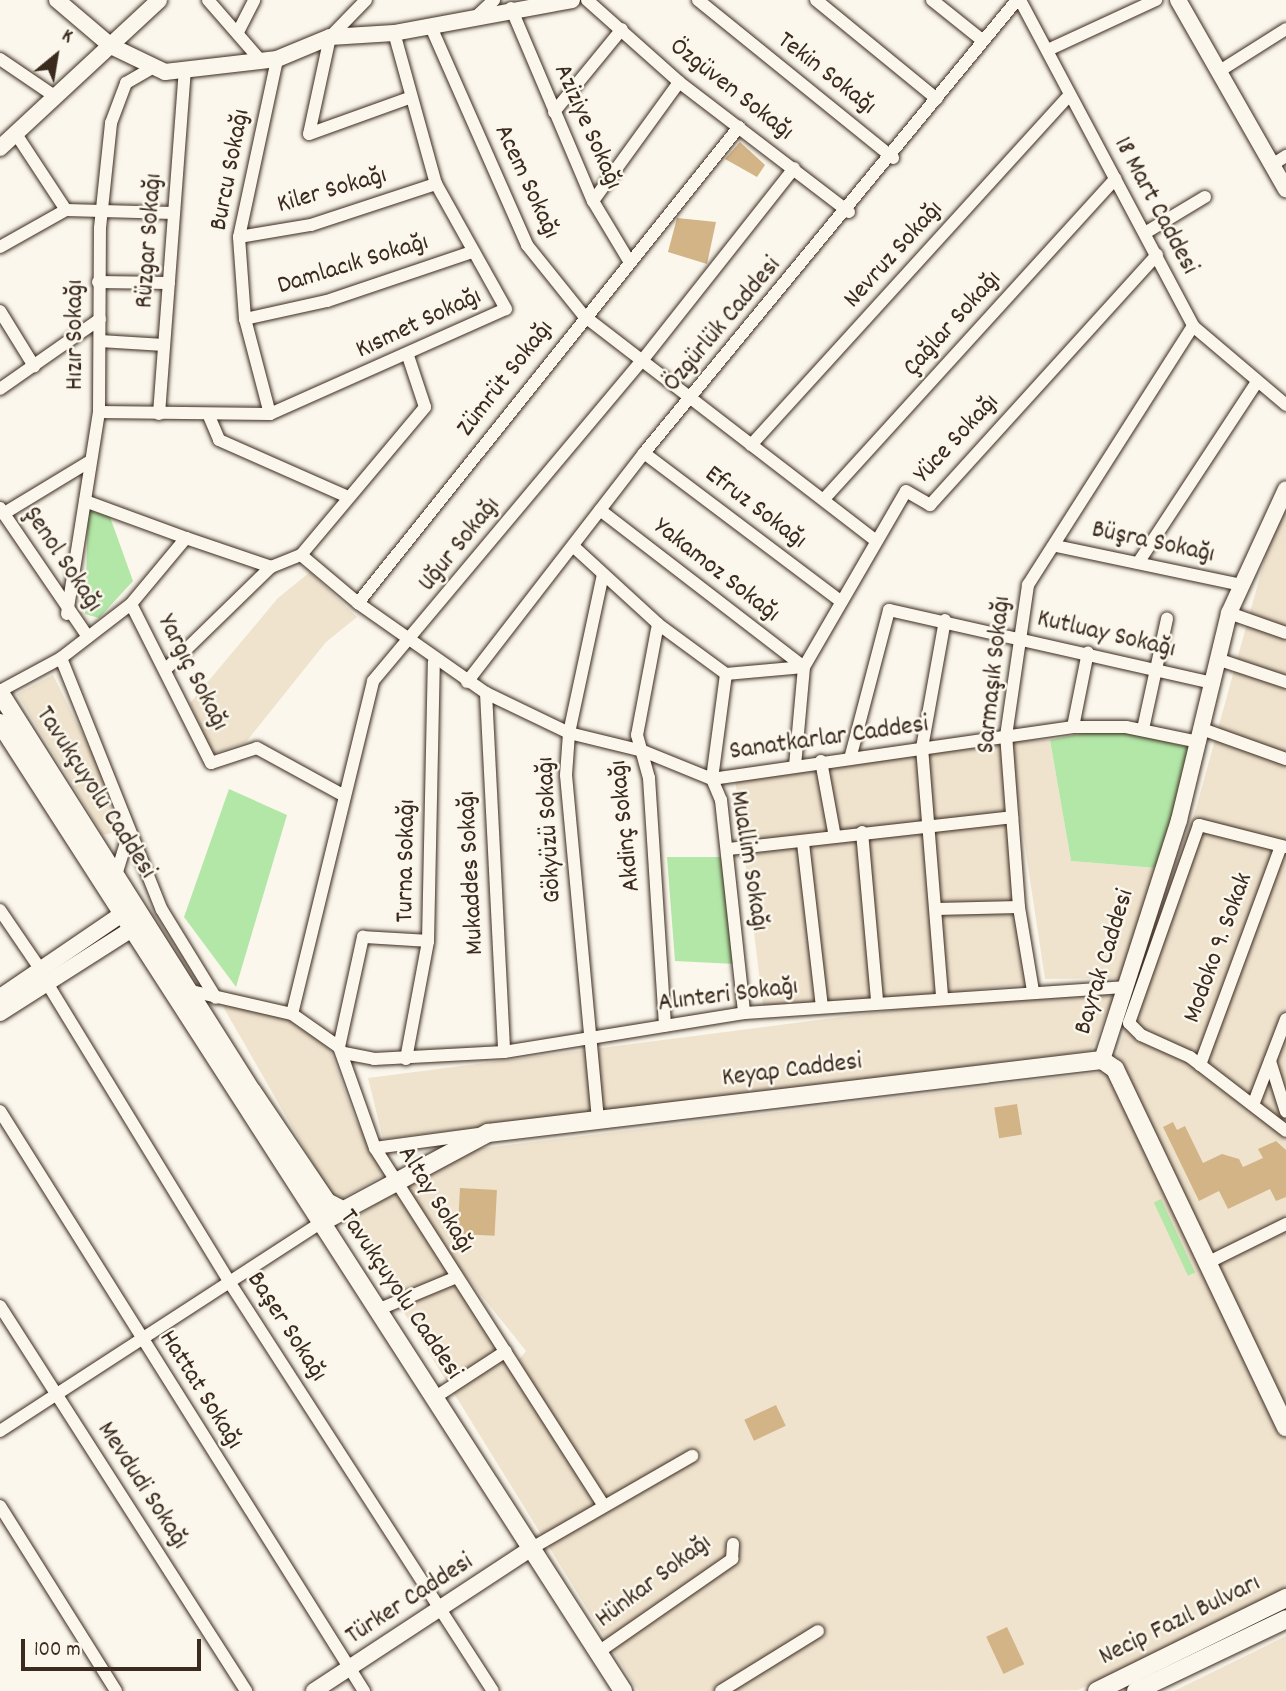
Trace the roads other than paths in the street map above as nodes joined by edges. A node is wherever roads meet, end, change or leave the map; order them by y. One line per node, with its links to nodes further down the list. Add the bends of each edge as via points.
1 (57, 0): 24 (street)
2 (159, 0): 24 (street)
3 (208, 0): 20 (street)
4 (254, 0): 20 (street)
5 (366, 0): 22 (street)
6 (494, 0): 16 (street)
7 (572, 0): 15 (street)
8 (587, 0): 18 (street, Özgüven Sokağı)
9 (698, 0): 41 (street, Tekin Sokağı)
10 (816, 0): 35 (street)
11 (932, 0): 23 (street)
12 (1018, 0): 23 (street, Özgürlük Caddesi); 25 (street, 18 Mart Caddesi)
13 (1156, 0): 25 (street)
14 (1178, 0): 30 (street)
15 (511, 8): 16 (street); 36 (street, Aziziye Sokağı)
16 (478, 15): 17 (street)
17 (431, 27): 21 (street); 62 (street, Acem Sokağı, via 527,245)
18 (622, 29): 31 (street, Özgüven Sokağı); 36 (street)
19 (1286, 29): 30 (street)
20 (238, 32): 27 (street)
21 (394, 33): 22 (street); 34 (street, Kısmet Sokağı)
22 (330, 37): 27 (street); 34 (street, via 310,134)
23 (982, 40): 35 (street, Özgürlük Caddesi)
24 (111, 46): 28 (street); 33 (street)
25 (1050, 49): 32 (street, 18 Mart Caddesi)
26 (0, 59): 33 (street)
27 (269, 60): 29 (street); 54 (street, Burcu Sokağı)
28 (150, 69): 29 (street); 50 (street, Hızır Sokağı, via 126,83 111,123)
29 (186, 71): 52 (street, Rüzgar Sokağı)
30 (1218, 72): 42 (street)
31 (679, 82): 37 (street, Özgüven Sokağı); 48 (street)
32 (1069, 96): 44 (street, 18 Mart Caddesi); 79 (street, Nevruz Sokağı)
33 (56, 97): 38 (street)
34 (409, 98): 45 (street, Kısmet Sokağı)
35 (937, 99): 41 (street, Özgürlük Caddesi)
36 (554, 112): 48 (street, Aziziye Sokağı)
37 (739, 127): 43 (street, Özgüven Sokağı); 58 (street, Zümrüt Sokağı)
38 (16, 134): 39 (street); 49 (street)
39 (1, 146)
40 (1286, 156): 42 (street)
41 (893, 158): 51 (street, Özgürlük Caddesi)
42 (1272, 165): 46 (street)
43 (794, 168): 51 (street, Özgüven Sokağı); 69 (street, Uğur Sokağı)
44 (1115, 178): 53 (street, 18 Mart Caddesi); 84 (street, Çağlar Sokağı)
45 (436, 184): 54 (street, Kiler Sokağı, via 311,225); 56 (street, Kısmet Sokağı)
46 (1286, 189)
47 (1205, 197): 53 (street)
48 (593, 201): 58 (street, Aziziye Sokağı)
49 (66, 210): 50 (street); 55 (street)
50 (103, 211): 52 (street); 59 (street, Hızır Sokağı)
51 (849, 212): 73 (street, Özgürlük Caddesi)
52 (174, 213): 60 (street, Rüzgar Sokağı)
53 (1145, 233): 57 (street, 18 Mart Caddesi)
54 (239, 237): 64 (street, Burcu Sokağı)
55 (0, 247)
56 (472, 252): 64 (street, Damlacık Sokağı, via 327,301); 68 (street, Kısmet Sokağı, via 506,309)
57 (1157, 255): 65 (street, 18 Mart Caddesi); 89 (street, Yüce Sokağı, via 930,505 906,491)
58 (629, 261): 62 (street, Zümrüt Sokağı)
59 (98, 282): 60 (street); 63 (street, Hızır Sokağı)
60 (169, 283): 67 (street, Rüzgar Sokağı)
61 (0, 311): 70 (street)
62 (584, 316): 69 (street, Acem Sokağı); 98 (street, Zümrüt Sokağı)
63 (100, 319): 66 (street, Hızır Sokağı); 70 (street)
64 (246, 319): 77 (street, Burcu Sokağı)
65 (1193, 326): 71 (street, 18 Mart Caddesi); 91 (street, Sarmaşık Sokağı)
66 (100, 341): 67 (street); 75 (street, Hızır Sokağı)
67 (164, 345): 76 (street, Rüzgar Sokağı)
68 (408, 356): 77 (street, Kısmet Sokağı); 83 (street, via 425,407)
69 (641, 362): 73 (street, Acem Sokağı); 108 (street, Uğur Sokağı)
70 (34, 366): 72 (street)
71 (1257, 382): 74 (street, 18 Mart Caddesi); 93 (street)
72 (0, 389)
73 (692, 398): 79 (street, Acem Sokağı); 80 (street, Özgürlük Caddesi)
74 (1286, 405)
75 (99, 412): 76 (street, Kısmet Sokağı); 81 (street, Hızır Sokağı)
76 (159, 414): 78 (street, Kısmet Sokağı)
77 (270, 414): 78 (street, Kısmet Sokağı)
78 (209, 416): 83 (street, via 219,440)
79 (751, 445): 84 (street, Acem Sokağı)
80 (644, 453): 86 (street, Özgürlük Caddesi); 97 (street, Efruz Sokağı)
81 (89, 462): 85 (street, Hızır Sokağı); 87 (street)
82 (1286, 489): 96 (street, Bayrak Caddesi)
83 (348, 497): 92 (street)
84 (824, 499): 89 (street, Acem Sokağı)
85 (85, 500): 88 (street); 101 (street, Hızır Sokağı)
86 (600, 510): 90 (street, Özgürlük Caddesi); 114 (street, Yakamoz Sokağı)
87 (2, 511): 101 (street, Şenol Sokağı)
88 (186, 538): 94 (street); 99 (street)
89 (876, 541): 97 (street, Yüce Sokağı)
90 (573, 545): 95 (street); 117 (street, Özgürlük Caddesi)
91 (1056, 545): 93 (street, Büşra Sokağı); 107 (street, Sarmaşık Sokağı, via 1028,585)
92 (301, 555): 94 (street); 98 (street)
93 (1138, 563): 96 (street, Büşra Sokağı)
94 (271, 567): 113 (street)
95 (603, 575): 104 (street); 125 (street, Gökyüzü Sokağı)
96 (1241, 584): 100 (street, Bayrak Caddesi)
97 (838, 599): 114 (street, Yüce Sokağı)
98 (358, 603): 108 (street, Sanatkarlar Caddesi)
99 (131, 604): 106 (street); 113 (street, Yargıç Sokağı)
100 (1228, 613): 105 (street); 111 (street, Bayrak Caddesi)
101 (67, 614): 106 (street, Şenol Sokağı)
102 (1167, 619): 115 (street)
103 (945, 620): 107 (street, Kutluay Sokağı); 128 (street); 130 (street, Kutluay Sokağı, via 888,610)
104 (658, 624): 116 (street); 129 (street, Akdinç Sokağı, via 638,735)
105 (1286, 633)
106 (88, 637): 110 (street)
107 (1019, 638): 109 (street, Kutluay Sokağı); 126 (street, Sarmaşık Sokağı)
108 (409, 644): 112 (street, Sanatkarlar Caddesi); 135 (street, Uğur Sokağı, via 368,689)
109 (1088, 652): 115 (street, Kutluay Sokağı); 123 (street)
110 (61, 658): 120 (street); 139 (street)
111 (1220, 660): 118 (street); 119 (street, Bayrak Caddesi)
112 (434, 662): 117 (street, Sanatkarlar Caddesi); 150 (street, Turna Sokağı)
113 (168, 667): 135 (street, Yargıç Sokağı, via 211,763 257,748)
114 (804, 667): 116 (street); 133 (street, Yüce Sokağı)
115 (1157, 669): 119 (street, Kutluay Sokağı); 124 (street)
116 (726, 674): 134 (street, Muallim Sokağı)
117 (467, 682): 121 (street, Sanatkarlar Caddesi)
118 (1286, 682)
119 (1214, 683): 127 (street, Bayrak Caddesi)
120 (0, 692): 144 (main road, Tavukçuyolu Caddesi)
121 (486, 693): 125 (street, Sanatkarlar Caddesi); 167 (street, Mukaddes Sokağı)
122 (0, 723): 149 (main road, Tavukçuyolu Caddesi)
123 (1073, 727): 124 (street, Sanatkarlar Caddesi); 126 (street, Sanatkarlar Caddesi)
124 (1143, 729): 127 (street, Sanatkarlar Caddesi)
125 (569, 733): 129 (street, Sanatkarlar Caddesi); 165 (street, Gökyüzü Sokağı, via 570,839)
126 (1006, 736): 128 (street, Sanatkarlar Caddesi); 136 (street, Sarmaşık Sokağı)
127 (1201, 736): 131 (street, Sanatkarlar Caddesi); 152 (street, Bayrak Caddesi)
128 (922, 748): 130 (street, Sanatkarlar Caddesi); 137 (street)
129 (643, 751): 134 (street, Sanatkarlar Caddesi); 164 (street, Akdinç Sokağı)
130 (851, 755): 132 (street, Sanatkarlar Caddesi)
131 (1286, 759)
132 (821, 761): 133 (street, Sanatkarlar Caddesi); 140 (street)
133 (795, 766): 134 (street, Sanatkarlar Caddesi)
134 (712, 779): 143 (street, Muallim Sokağı)
135 (343, 795): 162 (street, Uğur Sokağı)
136 (1012, 817): 137 (street); 145 (street, Sarmaşık Sokağı)
137 (928, 824): 138 (street); 147 (street)
138 (862, 832): 140 (street); 158 (street)
139 (129, 834): 144 (street); 157 (street, via 162,910)
140 (835, 837): 141 (street)
141 (803, 843): 143 (street); 159 (street, Muallim Sokağı)
142 (1284, 847): 171 (street, Modoko 9. Sokak); 171 (street, via 1199,825 1129,1023)
143 (728, 849): 161 (street, Muallim Sokağı)
144 (116, 875): 148 (main road, Tavukçuyolu Caddesi)
145 (1019, 907): 147 (street); 154 (street, Sarmaşık Sokağı)
146 (0, 909): 151 (street, Başer Sokağı)
147 (936, 909): 155 (street)
148 (140, 913): 149 (street, Tavukçuyolu Caddesi); 153 (main road, Tavukçuyolu Caddesi)
149 (125, 923): 151 (street); 181 (main road, Tavukçuyolu Caddesi)
150 (428, 941): 166 (street, via 363,937); 168 (street, Turna Sokağı)
151 (44, 976): 156 (street); 160 (street); 185 (street, Başer Sokağı)
152 (1121, 987): 154 (street, Alınteri Sokağı); 169 (street, Bayrak Caddesi)
153 (187, 990): 157 (street); 180 (main road, Tavukçuyolu Caddesi, via 327,1202)
154 (1033, 991): 155 (street, Alınteri Sokağı)
155 (942, 996): 158 (street, Alınteri Sokağı)
156 (0, 997)
157 (216, 998): 162 (street)
158 (877, 1001): 159 (street, Alınteri Sokağı)
159 (822, 1007): 161 (street, Alınteri Sokağı)
160 (0, 1013)
161 (744, 1013): 164 (street, Alınteri Sokağı)
162 (292, 1014): 166 (street)
163 (1286, 1018): 170 (street)
164 (665, 1025): 165 (street, Alınteri Sokağı)
165 (591, 1042): 167 (street, Alınteri Sokağı); 175 (street, Gökyüzü Sokağı)
166 (341, 1050): 168 (street, Alınteri Sokağı); 178 (street, Altay Sokağı, via 350,1091)
167 (504, 1052): 168 (street, Alınteri Sokağı)
168 (406, 1059)
169 (1102, 1060): 175 (main road, Keyap Caddesi); 183 (main road, Bayrak Caddesi, via 1115,1069)
170 (1270, 1061): 172 (street); 174 (street)
171 (1200, 1065): 172 (street)
172 (1253, 1105): 176 (street)
173 (0, 1111): 188 (street, Hattat Sokağı)
174 (1286, 1112)
175 (598, 1120): 177 (main road, Keyap Caddesi)
176 (1286, 1131)
177 (488, 1133): 178 (street, Keyap Caddesi); 179 (main road, Keyap Caddesi)
178 (375, 1148): 179 (street, Altay Sokağı)
179 (396, 1179): 180 (main road, Keyap Caddesi); 184 (street, Altay Sokağı)
180 (339, 1208): 181 (main road, Keyap Caddesi)
181 (320, 1223): 185 (street); 187 (main road, Tavukçuyolu Caddesi)
182 (1286, 1225): 183 (street)
183 (1210, 1261): 192 (main road, Bayrak Caddesi)
184 (457, 1277): 187 (street); 189 (street, Altay Sokağı)
185 (230, 1283): 188 (street); 200 (street, Başer Sokağı)
186 (0, 1306): 190 (street, Mevdudi Sokağı)
187 (382, 1308): 191 (main road, Tavukçuyolu Caddesi)
188 (140, 1338): 190 (street); 204 (street, Hattat Sokağı)
189 (506, 1351): 191 (street); 196 (street, Altay Sokağı)
190 (57, 1395): 193 (street); 206 (street, Mevdudi Sokağı)
191 (437, 1395): 198 (main road, Tavukçuyolu Caddesi)
192 (1286, 1427)
193 (0, 1431)
194 (692, 1456): 196 (street)
195 (0, 1506): 205 (street)
196 (604, 1506): 198 (street)
197 (733, 1544): 203 (street, Hünkar Sokağı, via 732,1559)
198 (532, 1548): 200 (street, Türker Caddesi); 203 (main road, Tavukçuyolu Caddesi)
199 (1286, 1598): 212 (main road, Necip Fazıl Bulvarı)
200 (441, 1611): 204 (street, Türker Caddesi); 209 (street, Başer Sokağı)
201 (1286, 1619): 213 (main road, Necip Fazıl Bulvarı)
202 (818, 1631): 211 (street)
203 (597, 1653): 210 (main road, Tavukçuyolu Caddesi)
204 (349, 1668): 207 (street, Türker Caddesi); 208 (street, Hattat Sokağı)
205 (116, 1691)
206 (246, 1691)
207 (314, 1691)
208 (364, 1691)
209 (493, 1691)
210 (623, 1691)
211 (722, 1691)
212 (1097, 1691)
213 (1136, 1691)

